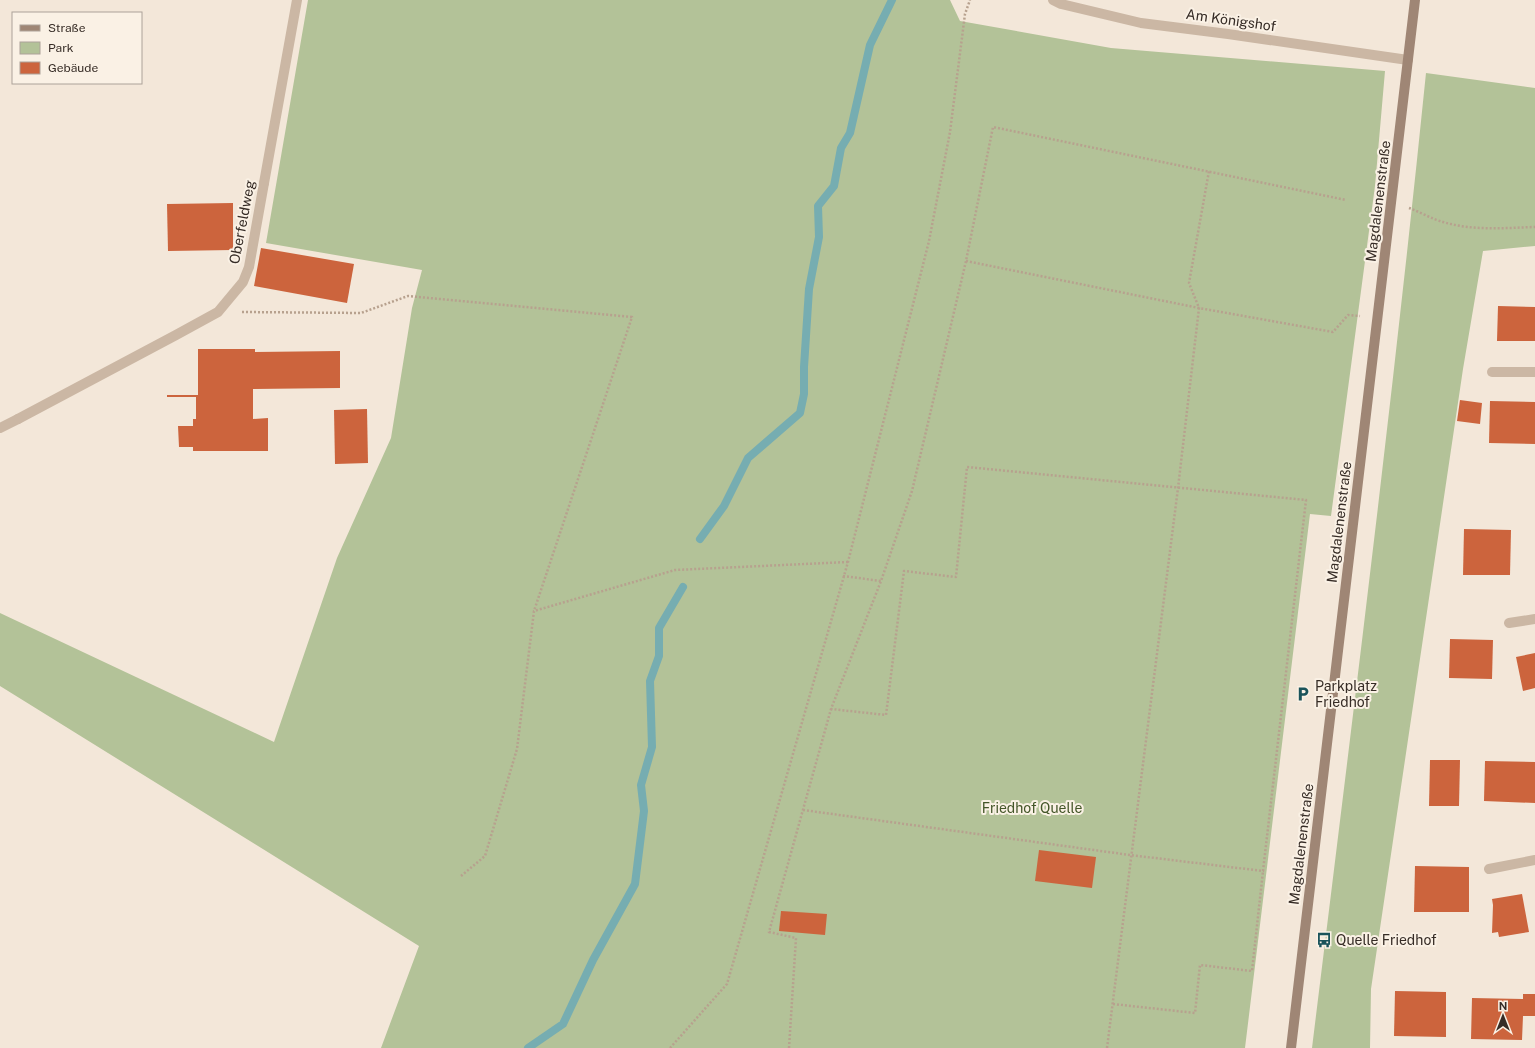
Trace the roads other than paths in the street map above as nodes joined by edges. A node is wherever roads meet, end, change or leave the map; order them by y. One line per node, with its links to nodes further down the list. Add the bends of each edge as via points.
1 (297, 0): 7 (street, Oberfeldweg, via 249,267 243,282 218,312)
2 (1053, 0): 4 (street, Am Königshof, via 1141,23)
3 (1415, 0): 4 (street, Magdalenenstraße)
4 (1408, 60): 12 (street, Magdalenenstraße)
5 (1492, 372): 6 (street)
6 (1535, 372)
7 (0, 428)
8 (1535, 619): 9 (street)
9 (1509, 623)
10 (1535, 860): 11 (street)
11 (1490, 869)
12 (1291, 1048)

